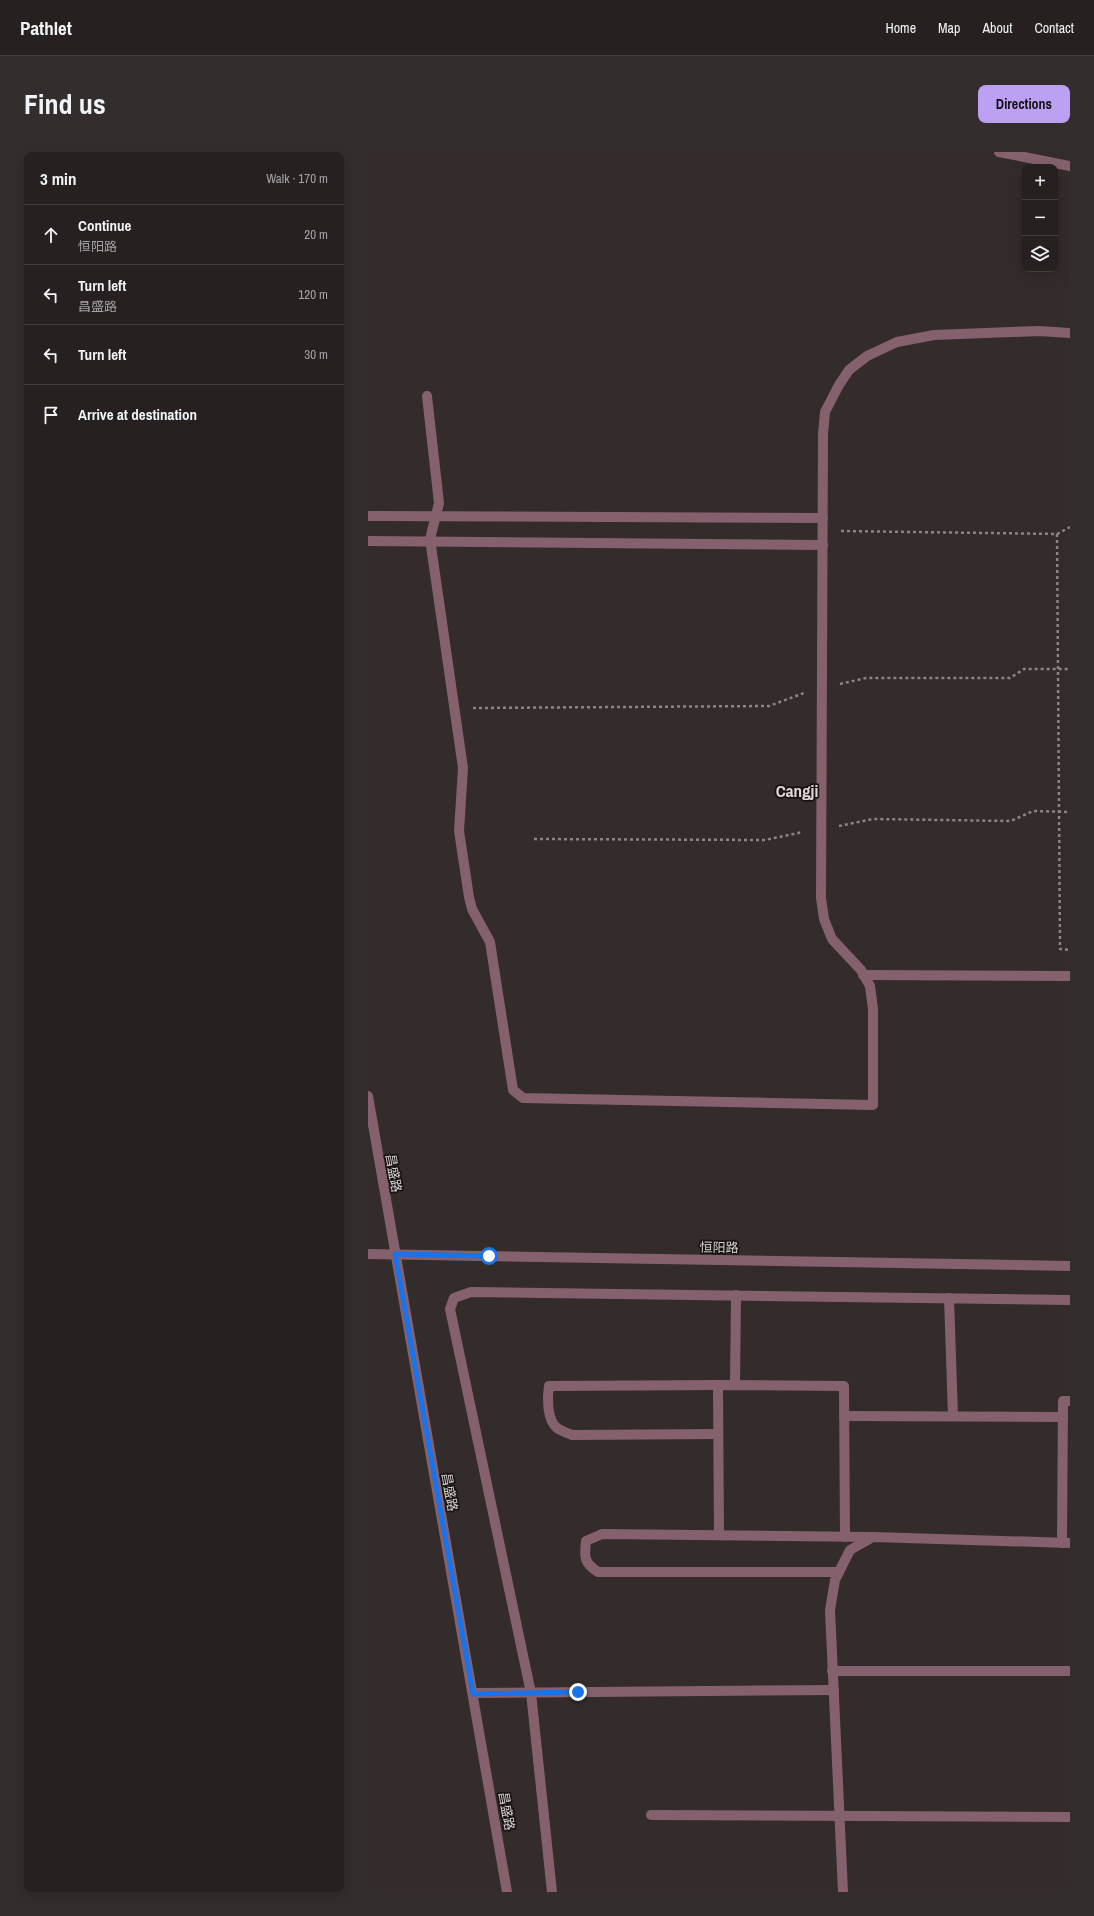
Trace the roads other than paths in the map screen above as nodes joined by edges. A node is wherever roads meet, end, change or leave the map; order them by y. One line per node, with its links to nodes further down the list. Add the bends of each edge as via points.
1 (999, 152): 2 (street)
2 (1070, 166)
3 (1070, 333): 7 (street, via 1039,330 934,335 897,342 867,356 849,370 838,385 825,412)
4 (427, 396): 6 (street, via 439,503)
5 (368, 516): 6 (street)
6 (435, 517): 7 (street); 9 (street)
7 (822, 518): 10 (street)
8 (368, 541): 9 (street)
9 (431, 542): 10 (street); 11 (street, via 463,768 459,831 472,909 490,942 513,1090 523,1098 873,1105 873,1009 870,986)
10 (822, 545): 11 (street, via 824,919 832,939)
11 (863, 975): 12 (street)
12 (1070, 976)
13 (368, 1096): 15 (street, 昌盛路)
14 (368, 1254): 15 (street, 恒阳路)
15 (395, 1254): 16 (street, 恒阳路); 36 (street, 昌盛路)
16 (1070, 1266)
17 (736, 1296): 18 (street); 21 (street); 35 (street, via 470,1292 454,1298 450,1309)
18 (949, 1298): 19 (street); 24 (street)
19 (1070, 1300)
20 (718, 1385): 21 (street); 26 (street); 26 (street, via 549,1386 548,1394 551,1420 557,1428 572,1435)
21 (735, 1385): 23 (street, via 844,1386)
22 (1070, 1401): 25 (street, via 1064,1401)
23 (844, 1416): 24 (street); 28 (street)
24 (953, 1416): 25 (street)
25 (1063, 1416): 30 (street)
26 (718, 1434): 27 (street)
27 (719, 1535): 28 (street); 31 (street, via 602,1534 586,1541 584,1555 589,1566 598,1572)
28 (844, 1537): 29 (street)
29 (873, 1537): 30 (street); 31 (street, via 850,1550)
30 (1066, 1543)
31 (839, 1572): 32 (street, via 835,1580 830,1610)
32 (832, 1671): 33 (street); 34 (street)
33 (1070, 1671)
34 (834, 1690): 35 (street); 38 (street)
35 (530, 1693): 36 (street); 41 (street)
36 (473, 1694): 40 (street, 昌盛路)
37 (651, 1814): 38 (street)
38 (840, 1816): 39 (street); 42 (street)
39 (1070, 1817)
40 (507, 1892)
41 (552, 1892)
42 (843, 1892)

